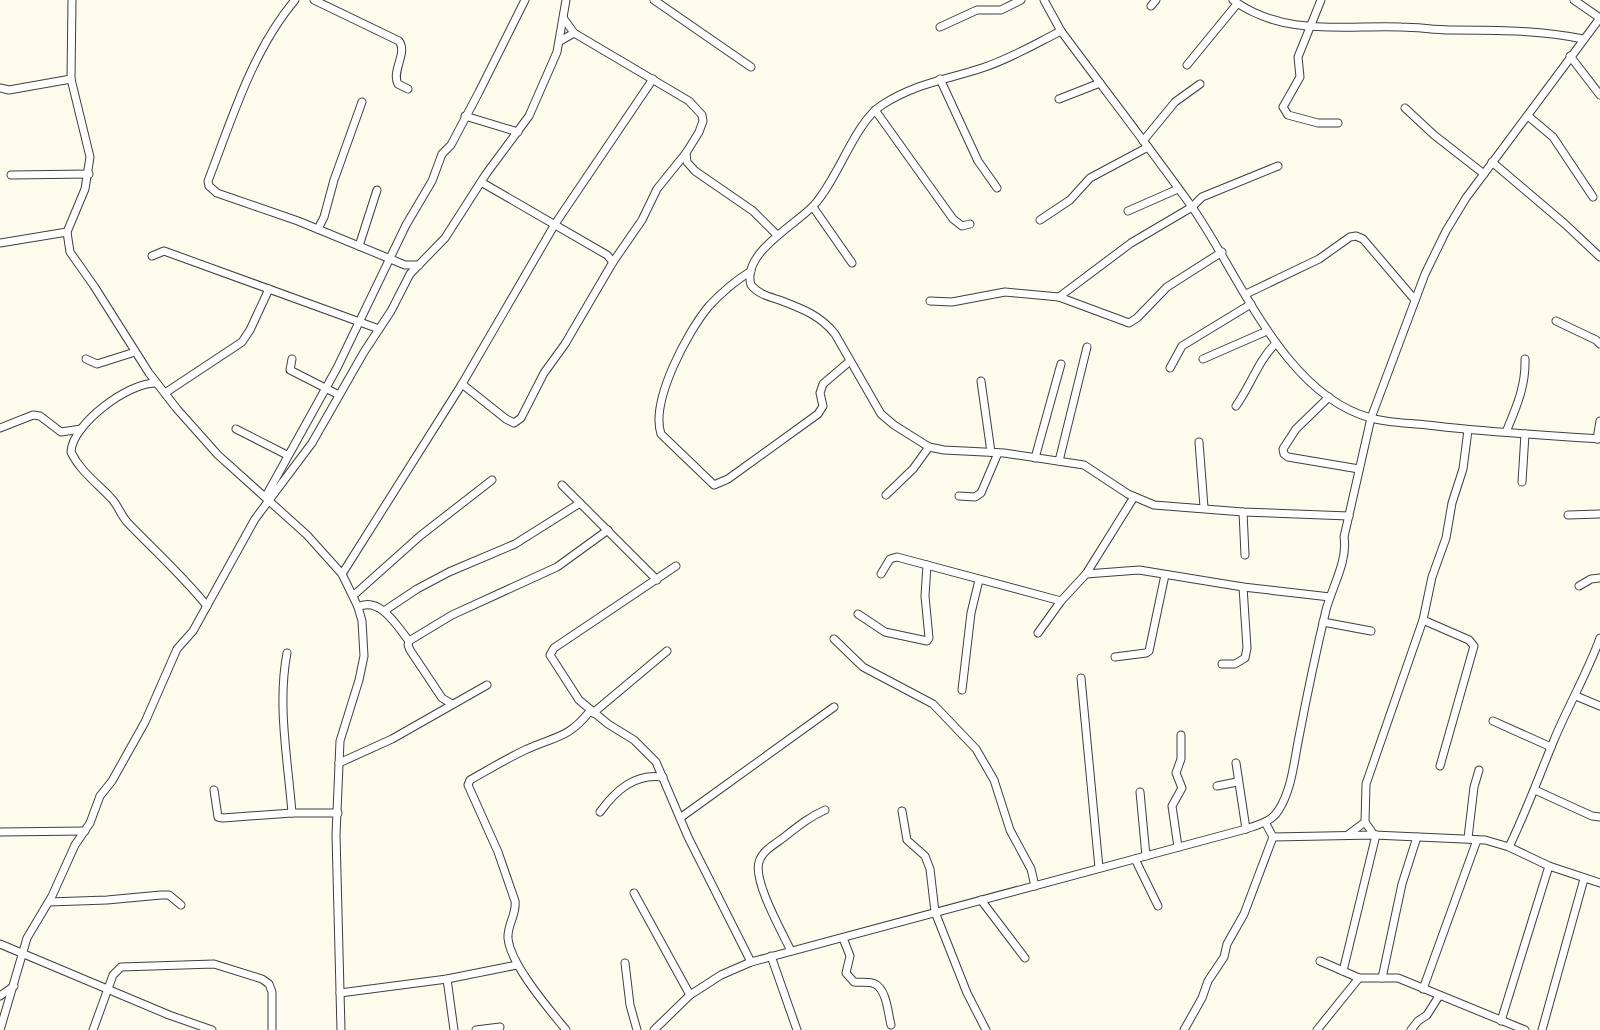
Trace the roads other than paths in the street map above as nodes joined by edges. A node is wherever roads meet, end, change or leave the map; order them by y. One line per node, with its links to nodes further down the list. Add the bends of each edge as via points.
1 (72, 0): 23 (street)
2 (295, 0): 60 (street, via 273,30 244,88 208,183 217,193)
3 (314, 0): 28 (street, via 400,41 402,47 396,78 398,84)
4 (525, 0): 35 (street)
5 (566, 0): 13 (street)
6 (654, 0): 22 (street)
7 (1021, 0): 14 (street, via 995,11 977,10)
8 (1044, 0): 16 (street)
9 (1321, 0): 15 (street)
10 (1574, 0): 12 (street)
11 (1235, 2): 15 (street, via 1274,22); 21 (street)
12 (1600, 18): 18 (street)
13 (564, 19): 17 (street); 19 (street)
14 (940, 26)
15 (1311, 26): 18 (street, via 1508,30); 37 (street, via 1298,57 1300,77 1283,107 1288,115 1318,123)
16 (1061, 31): 25 (street, via 1001,62); 26 (street)
17 (574, 33): 19 (street); 24 (street)
18 (1583, 39): 20 (street)
19 (560, 42): 38 (street, via 537,101)
20 (1570, 56): 30 (street); 36 (street)
21 (1186, 64)
22 (751, 67)
23 (70, 79): 29 (street); 46 (street, via 89,145)
24 (653, 79): 41 (street, via 689,101 702,115 701,127); 58 (street)
25 (940, 79): 34 (street, via 919,86); 50 (street, via 978,161)
26 (1100, 84): 31 (street); 39 (street)
27 (1200, 84): 39 (street, via 1175,102)
28 (408, 89)
29 (1, 90)
30 (1600, 95)
31 (1060, 99)
32 (362, 102): 60 (street)
33 (1405, 108): 47 (street)
34 (875, 110): 54 (street); 59 (street, via 953,219 962,226)
35 (465, 116): 38 (street); 70 (street, via 442,154 436,173 410,216)
36 (1528, 116): 43 (street); 53 (street, via 1553,137)
37 (1338, 123)
38 (518, 132): 49 (street)
39 (1142, 140): 40 (street)
40 (1148, 147): 51 (street); 57 (street, via 1090,178 1070,200)
41 (686, 153): 42 (street); 44 (street)
42 (687, 162): 44 (street); 62 (street, via 753,211)
43 (1492, 162): 47 (street); 69 (street, via 1558,217)
44 (675, 165): 66 (street)
45 (1278, 166): 55 (street, via 1202,197)
46 (89, 174): 48 (street); 61 (street)
47 (1484, 174): 80 (street, via 1446,231)
48 (11, 175)
49 (481, 182): 58 (street); 73 (street, via 445,238)
50 (996, 188)
51 (1178, 188): 55 (street); 56 (street)
52 (377, 190): 64 (street)
53 (1593, 197)
54 (813, 207): 62 (street); 72 (street)
55 (1192, 207): 65 (street); 79 (street, via 1130,243)
56 (1128, 211)
57 (1040, 220)
58 (555, 224): 67 (street); 102 (street)
59 (970, 224)
60 (318, 229): 64 (street)
61 (67, 232): 63 (street); 90 (street, via 75,262)
62 (777, 235): 75 (street)
63 (0, 243)
64 (359, 246): 70 (street)
65 (1222, 252): 78 (street); 79 (street, via 1172,284 1129,322)
66 (619, 253): 67 (street); 71 (street)
67 (607, 255): 71 (street)
68 (152, 256): 77 (street, via 164,251)
69 (1600, 258)
70 (391, 259): 74 (street); 83 (street)
71 (613, 262): 102 (street, via 541,378 521,418 514,423 506,419)
72 (852, 263)
73 (419, 264): 74 (street); 76 (street)
74 (405, 265): 76 (street)
75 (751, 271): 95 (street, via 750,281 756,290 817,316 827,324); 95 (street, via 729,286 708,307 685,342 660,410 661,434 714,485 728,479 818,414 823,406 820,393 823,384)
76 (410, 274): 85 (street)
77 (269, 289): 83 (street); 104 (street, via 242,342)
78 (1246, 294): 80 (street, via 1318,259 1356,236 1363,239); 82 (street)
79 (1059, 297): 81 (street, via 1005,292 952,302)
80 (1415, 300): 108 (street)
81 (930, 301)
82 (1251, 304): 86 (street); 97 (street, via 1182,346)
83 (359, 320): 85 (street); 103 (street)
84 (1556, 322): 88 (street)
85 (379, 329): 105 (street)
86 (1267, 330): 87 (street); 93 (street)
87 (1276, 342): 106 (street, via 1294,367); 107 (street, via 1266,352)
88 (1600, 344)
89 (1087, 347): 122 (street)
90 (135, 352): 91 (street, via 98,364); 98 (street)
91 (86, 358)
92 (292, 359): 103 (street, via 290,370)
93 (1203, 359)
94 (1525, 359): 114 (street, via 1523,388)
95 (850, 361): 118 (street, via 881,414)
96 (1061, 364): 121 (street)
97 (1170, 368)
98 (149, 373): 100 (street); 101 (street)
99 (981, 381): 119 (street)
100 (146, 383): 101 (street); 111 (street, via 114,399)
101 (156, 383): 104 (street)
102 (462, 384): 141 (street)
103 (326, 388): 105 (street); 120 (street)
104 (165, 393): 130 (street, via 218,455)
105 (339, 395): 130 (street, via 312,443)
106 (1329, 397): 108 (street); 123 (street, via 1296,429 1283,449 1284,454)
107 (1236, 406)
108 (1371, 418): 113 (street); 123 (street)
109 (1600, 421): 116 (street)
110 (0, 428): 111 (street, via 33,415 40,416 61,432)
111 (81, 429): 153 (street, via 71,445 74,459 113,500 126,521)
112 (236, 429): 120 (street)
113 (1468, 430): 114 (street); 159 (street, via 1463,469)
114 (1506, 432): 115 (street)
115 (1525, 434): 116 (street); 125 (street)
116 (1598, 439)
117 (1199, 442): 132 (street)
118 (929, 447): 119 (street); 127 (street, via 913,469)
119 (994, 452): 121 (street); 128 (street, via 981,493 975,497)
120 (287, 455): 130 (street)
121 (1035, 458): 122 (street)
122 (1059, 461): 129 (street, via 1089,467)
123 (1359, 469): 136 (street)
124 (492, 480): 151 (street, via 420,536)
125 (1522, 482)
126 (562, 485): 131 (street)
127 (886, 495)
128 (958, 496)
129 (1134, 497): 132 (street, via 1154,505); 143 (street)
130 (268, 498): 141 (street, via 302,529); 150 (street)
131 (580, 503): 137 (street); 157 (street, via 515,544 449,572)
132 (1204, 507): 133 (street)
133 (1243, 512): 136 (street); 138 (street)
134 (1600, 514): 135 (street)
135 (1568, 515)
136 (1349, 516): 152 (street, via 1344,555)
137 (608, 530): 146 (street); 165 (street, via 557,567 452,615)
138 (1245, 555)
139 (927, 565): 142 (street, via 893,557); 147 (street); 158 (street, via 927,641 890,634)
140 (676, 566): 146 (street)
141 (342, 574): 151 (street)
142 (881, 574)
143 (1086, 574): 144 (street, via 1129,570); 154 (street)
144 (1165, 575): 148 (street); 168 (street, via 1149,651)
145 (1600, 578): 149 (street)
146 (657, 580): 179 (street, via 550,653 551,660 571,690)
147 (979, 580): 154 (street); 172 (street, via 971,613)
148 (1243, 586): 152 (street); 169 (street, via 1245,658 1235,664)
149 (1579, 586)
150 (213, 595): 153 (street); 155 (street)
151 (354, 595): 156 (street)
152 (1330, 596): 160 (street)
153 (200, 597): 155 (street)
154 (1062, 601): 162 (street)
155 (207, 606): 203 (street, via 177,649 145,722 100,796)
156 (358, 607): 157 (street, via 373,604); 183 (street, via 364,656 340,740)
157 (384, 611): 165 (street)
158 (858, 614)
159 (1423, 620): 185 (street, via 1469,640 1474,646); 201 (street, via 1366,784)
160 (1323, 622): 161 (street); 200 (street, via 1290,781 1278,811)
161 (1371, 631)
162 (1038, 633)
163 (1600, 638): 173 (street)
164 (834, 639): 219 (street, via 863,667 933,704 976,749 994,780 1010,830 1031,870)
165 (409, 641): 174 (street, via 410,650)
166 (667, 651): 179 (street)
167 (287, 654): 196 (street, via 283,701)
168 (1115, 657)
169 (1222, 664)
170 (1080, 678): 216 (street)
171 (487, 685): 175 (street)
172 (962, 690)
173 (1576, 696): 176 (street); 182 (street)
174 (442, 698): 175 (street); 178 (street)
175 (452, 704): 178 (street)
176 (1600, 706)
177 (834, 707): 199 (street)
178 (443, 709): 183 (street, via 392,739)
179 (592, 712): 187 (street, via 634,740 656,762); 235 (street, via 570,733 525,750 470,780 468,785 498,852 515,901 508,936)
180 (1493, 721): 182 (street)
181 (1181, 735): 211 (street, via 1181,759 1176,773 1182,788 1172,806)
182 (1551, 746): 191 (street)
183 (339, 763): 197 (street)
184 (1236, 763): 188 (street)
185 (1440, 766)
186 (1479, 770): 209 (street)
187 (663, 777): 195 (street, via 643,776 627,784 610,798); 199 (street)
188 (1237, 782): 189 (street); 202 (street)
189 (1216, 786)
190 (214, 790): 196 (street, via 218,817)
191 (1535, 790): 198 (street); 212 (street)
192 (1140, 792): 213 (street)
193 (825, 810): 228 (street, via 802,823 765,852 758,863 764,891)
194 (902, 811): 225 (street, via 907,840 925,856 930,869)
195 (600, 812)
196 (292, 813): 197 (street)
197 (338, 813): 243 (street)
198 (1600, 817)
199 (680, 818): 233 (street)
200 (1265, 822): 202 (street); 207 (street)
201 (1365, 822): 205 (street); 206 (street)
202 (1246, 829): 211 (street)
203 (84, 831): 204 (street); 222 (street, via 65,863)
204 (0, 832)
205 (1349, 834): 206 (street); 207 (street)
206 (1375, 835): 208 (street); 236 (street)
207 (1273, 837): 262 (street, via 1244,914)
208 (1417, 837): 209 (street); 238 (street, via 1402,884)
209 (1468, 838): 210 (street)
210 (1477, 840): 212 (street); 242 (street)
211 (1178, 847): 213 (street)
212 (1509, 847): 215 (street)
213 (1146, 856): 214 (street)
214 (1135, 859): 216 (street); 224 (street)
215 (1549, 866): 217 (street); 247 (street)
216 (1099, 868): 219 (street)
217 (1584, 879): 218 (street); 266 (street)
218 (1600, 883)
219 (1034, 886): 221 (street)
220 (634, 893): 244 (street)
221 (982, 900): 225 (street); 231 (street)
222 (49, 902): 223 (street, via 169,895); 229 (street, via 27,938)
223 (181, 905)
224 (1158, 906)
225 (935, 912): 226 (street); 261 (street)
226 (843, 938): 228 (street); 248 (street, via 850,956 846,973 854,982 870,982 879,987)
227 (0, 944): 229 (street)
228 (791, 951): 230 (street)
229 (24, 954): 240 (street); 241 (street)
230 (771, 956): 233 (street); 260 (street)
231 (1025, 958)
232 (1320, 961): 236 (street)
233 (751, 962): 244 (street, via 721,975)
234 (625, 963): 258 (street)
235 (518, 966): 239 (street); 257 (street)
236 (1343, 971): 237 (street)
237 (1359, 978): 238 (street); 263 (street)
238 (1382, 978): 242 (street, via 1398,978)
239 (447, 979): 243 (street); 255 (street)
240 (14, 986): 245 (street); 250 (street)
241 (108, 989): 251 (street); 252 (street); 253 (street, via 116,970 121,967 214,964 269,984)
242 (1423, 989): 246 (street)
243 (340, 993): 254 (street)
244 (690, 995): 259 (street)
245 (0, 996)
246 (1439, 996): 247 (street); 264 (street, via 1428,1014)
247 (1501, 1021): 265 (street)
248 (890, 1025)
249 (500, 1026): 256 (street)
250 (0, 1030)
251 (93, 1030)
252 (212, 1030)
253 (272, 1030)
254 (341, 1030)
255 (454, 1030)
256 (476, 1030)
257 (566, 1030)
258 (637, 1030)
259 (654, 1030)
260 (797, 1030)
261 (986, 1030)
262 (1184, 1030)
263 (1317, 1030)
264 (1411, 1030)
265 (1525, 1030)
266 (1542, 1030)

